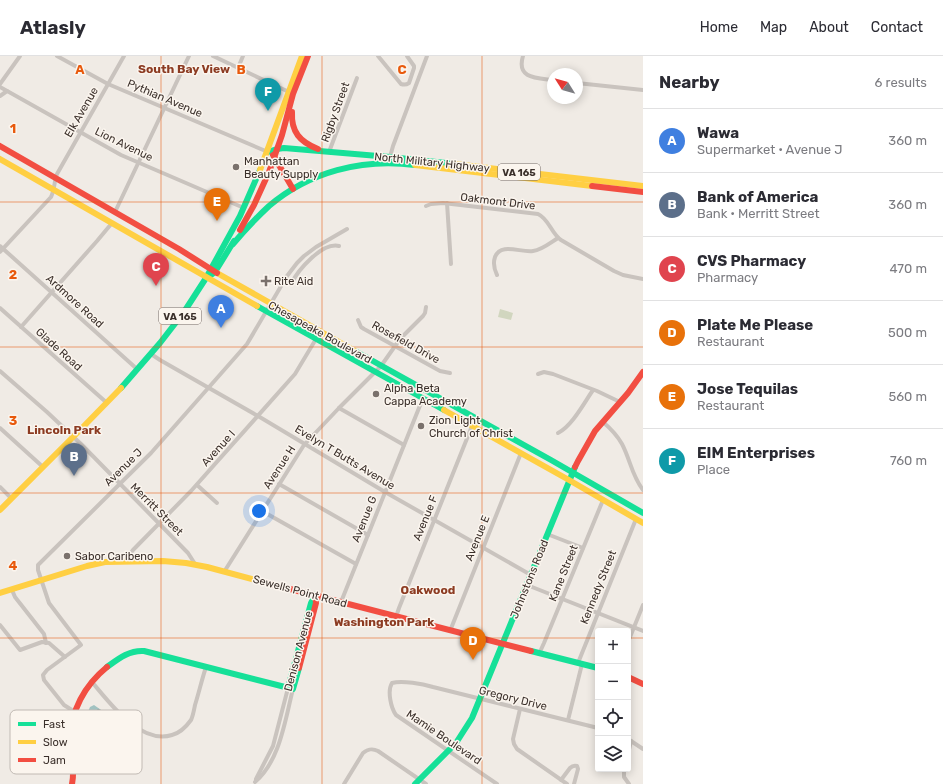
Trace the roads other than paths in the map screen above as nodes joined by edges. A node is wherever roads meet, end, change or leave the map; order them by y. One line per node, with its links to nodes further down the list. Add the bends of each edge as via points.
1 (20, 56): 17 (street)
2 (57, 56): 18 (street, Pythian Avenue)
3 (124, 56): 18 (street, Elk Avenue)
4 (189, 56): 24 (street)
5 (213, 56): 13 (street)
6 (243, 56): 13 (street)
7 (302, 56): 22 (main road)
8 (308, 56): 22 (main road)
9 (378, 56): 10 (street, via 401,84 405,85 409,83 414,68)
10 (407, 56)
11 (426, 56): 32 (street)
12 (523, 56): 15 (street, via 522,65 526,74)
13 (238, 68): 22 (street)
14 (357, 78): 29 (street, Rigby Street)
15 (547, 79)
16 (583, 83): 20 (street)
17 (0, 84)
18 (108, 84): 24 (street, Pythian Avenue); 25 (street, Elk Avenue)
19 (0, 87): 21 (street, Lion Avenue)
20 (643, 90)
21 (7, 91): 23 (street); 25 (street, Lion Avenue)
22 (291, 93): 27 (main road, via 286,122); 28 (main road); 29 (main road, via 294,102 291,117 297,136 307,144)
23 (0, 96)
24 (164, 108): 28 (street, Pythian Avenue); 33 (street)
25 (80, 132): 33 (street, Lion Avenue); 35 (street, Elk Avenue)
26 (0, 146): 35 (main road, Chesapeake Boulevard)
27 (277, 149): 28 (main road, North Military Highway / VA 165); 29 (main road, North Military Highway / VA 165); 30 (main road)
28 (268, 152): 30 (main road); 43 (main road, VA 165)
29 (329, 152): 32 (main road, North Military Highway / VA 165)
30 (274, 156): 34 (main road); 48 (main road, via 254,205)
31 (0, 159): 39 (main road, Chesapeake Boulevard)
32 (389, 160): 36 (main road, North Military Highway / VA 165, via 350,167); 37 (main road, North Military Highway / VA 165); 40 (main road, North Military Highway / VA 165)
33 (138, 162): 43 (street, Lion Avenue); 44 (street)
34 (286, 176): 36 (main road, via 296,182); 38 (main road)
35 (55, 178): 39 (street); 44 (main road, Chesapeake Boulevard)
36 (310, 180): 38 (main road, North Military Highway / VA 165)
37 (643, 186)
38 (293, 189): 48 (main road, North Military Highway / VA 165, via 262,212)
39 (54, 190): 45 (main road, Chesapeake Boulevard); 50 (street, via 51,197)
40 (643, 192)
41 (447, 203): 42 (street, Oakmont Drive); 47 (street, Oakmont Drive, via 538,214 544,217); 51 (street)
42 (426, 206)
43 (244, 208): 52 (main road, VA 165)
44 (115, 212): 52 (main road, Chesapeake Boulevard)
45 (112, 223): 54 (main road, Chesapeake Boulevard); 57 (street)
46 (347, 229): 56 (street, Avenue J, via 309,252)
47 (558, 238): 53 (street, via 534,251 499,251 494,264); 55 (street, Oakmont Drive, via 614,271)
48 (232, 244): 52 (main road, VA 165)
49 (339, 246): 56 (street, via 328,246 312,258 297,273 291,284)
50 (1, 249): 57 (street, Ardmore Road)
51 (451, 264)
52 (212, 270): 54 (main road, VA 165); 58 (main road, Chesapeake Boulevard)
53 (497, 275)
54 (207, 277): 61 (main road, Chesapeake Boulevard); 66 (main road, VA 165, via 179,319)
55 (643, 279)
56 (283, 282): 58 (street, Avenue J)
57 (52, 292): 63 (street); 68 (street, Ardmore Road)
58 (270, 304): 61 (street, Avenue J); 67 (main road, Chesapeake Boulevard)
59 (426, 307): 65 (street, Avenue H, via 423,316)
60 (0, 308): 63 (street, Glade Road)
61 (266, 311): 64 (main road, Chesapeake Boulevard); 75 (street, Avenue J, via 247,344)
62 (358, 320): 65 (street, Rosefield Drive, via 364,329)
63 (21, 327): 79 (street, Glade Road)
64 (316, 339): 70 (main road, Chesapeake Boulevard); 81 (street, Avenue I, via 295,374)
65 (394, 346): 67 (street, Avenue H); 72 (street, Rosefield Drive, via 440,371)
66 (151, 354): 68 (main road, VA 165); 75 (street, Evelyn T Butts Avenue)
67 (380, 366): 70 (street, Avenue H); 91 (main road, Chesapeake Boulevard)
68 (138, 369): 79 (main road, VA 165)
69 (0, 371): 86 (street, Merritt Street)
70 (374, 372): 77 (main road, Chesapeake Boulevard); 80 (street, Avenue H)
71 (643, 372): 74 (main road, Johnstons Road)
72 (450, 373)
73 (538, 374): 76 (street, via 553,374)
74 (641, 378): 78 (main road, Johnstons Road)
75 (209, 388): 81 (street, Evelyn T Butts Avenue); 93 (street, Avenue J)
76 (593, 390): 78 (street); 85 (street, via 569,425)
77 (423, 398): 83 (main road, Chesapeake Boulevard); 88 (street, Avenue G)
78 (620, 402): 82 (main road, Johnstons Road)
79 (107, 403): 86 (main road, VA 165)
80 (338, 408): 87 (street, Avenue H); 88 (street)
81 (258, 416): 87 (street, Evelyn T Butts Avenue); 95 (street, Avenue I)
82 (603, 422): 91 (main road, Johnstons Road, via 591,438); 97 (street, via 620,440 635,478)
83 (472, 426): 89 (main road, Chesapeake Boulevard); 106 (street, Avenue F)
84 (0, 428): 90 (street)
85 (558, 433)
86 (73, 437): 90 (main road, VA 165); 93 (street, Merritt Street)
87 (304, 445): 94 (street, Avenue H); 98 (street, Evelyn T Butts Avenue)
88 (404, 445): 98 (street, Avenue G)
89 (521, 453): 92 (main road, Chesapeake Boulevard); 111 (street, Avenue E)
90 (43, 467): 99 (main road, VA 165)
91 (573, 472): 92 (main road, Johnstons Road); 104 (main road, Chesapeake Boulevard)
92 (570, 480): 100 (main road, Chesapeake Boulevard); 110 (main road, Johnstons Road)
93 (120, 484): 108 (street, Merritt Street); 118 (street, Avenue J, via 40,563 38,570)
94 (279, 484): 103 (street, Avenue H); 109 (street)
95 (197, 485): 101 (street); 108 (street, Avenue I)
96 (0, 487): 99 (street)
97 (643, 490)
98 (385, 492): 106 (street, Evelyn T Butts Avenue); 109 (street, Avenue G)
99 (11, 498): 102 (main road, VA 165)
100 (603, 500): 105 (main road, Chesapeake Boulevard); 112 (street, Kane Street)
101 (216, 503)
102 (0, 510)
103 (262, 511): 115 (street); 116 (street, Avenue H)
104 (643, 513)
105 (636, 519): 107 (main road, Chesapeake Boulevard); 126 (street, Kennedy Street)
106 (434, 520): 111 (street, Evelyn T Butts Avenue); 127 (street, Avenue F, via 397,612)
107 (643, 523)
108 (159, 524): 113 (street, Avenue I, via 133,550); 114 (street, Merritt Street, via 188,553)
109 (368, 534): 115 (street, Avenue G)
110 (547, 534): 112 (street); 117 (main road, Johnstons Road)
111 (482, 548): 117 (street, Evelyn T Butts Avenue); 130 (street, Avenue E)
112 (583, 548): 123 (street, Kane Street)
113 (127, 562): 114 (main road, Sewells Point Road, via 163,561); 118 (main road, Sewells Point Road, via 105,562)
114 (195, 564): 116 (main road, Sewells Point Road)
115 (356, 564): 124 (street, Avenue G)
116 (224, 572): 122 (main road, Sewells Point Road)
117 (531, 575): 119 (main road, Johnstons Road)
118 (41, 580): 120 (main road, Sewells Point Road); 136 (street, Avenue J, via 50,606 81,645)
119 (527, 585): 123 (street); 134 (main road, Johnstons Road)
120 (12, 590): 121 (main road, Sewells Point Road); 133 (street, via 44,634)
121 (0, 593)
122 (315, 595): 124 (main road, Sewells Point Road); 144 (main road, Denison Avenue)
123 (562, 599): 126 (street); 135 (street, Kane Street)
124 (341, 602): 127 (main road, Sewells Point Road)
125 (643, 605): 129 (street)
126 (598, 613): 129 (street); 137 (street, Kennedy Street)
127 (398, 617): 130 (main road, Sewells Point Road)
128 (0, 625): 133 (street, via 20,650)
129 (634, 628): 131 (street); 132 (street)
130 (450, 631): 134 (main road, Sewells Point Road)
131 (643, 631)
132 (631, 635)
133 (46, 642): 136 (street)
134 (502, 644): 135 (main road, Sewells Point Road); 145 (main road, Johnstons Road)
135 (539, 654): 137 (main road, Sewells Point Road)
136 (65, 656): 147 (street, via 47,670 43,677 64,705)
137 (580, 664): 139 (main road, Sewells Point Road); 150 (street, Kennedy Street)
138 (206, 667): 141 (main road, via 151,652 135,651 113,662); 144 (main road); 152 (street, via 194,711 187,725 179,732 164,736)
139 (595, 667)
140 (631, 679): 142 (main road)
141 (92, 682): 148 (main road); 149 (street)
142 (643, 684)
143 (424, 685): 145 (street, Gregory Drive); 155 (street, Mamie Boulevard, via 392,683 392,709 398,716)
144 (291, 689): 144 (street, Denison Avenue, via 273,746 255,782 277,750)
145 (481, 699): 146 (street, Gregory Drive); 155 (main road, Johnstons Road, via 466,728)
146 (520, 709): 150 (street, Gregory Drive); 158 (street, via 513,739 515,747)
147 (72, 710)
148 (76, 710)
149 (117, 710)
150 (568, 720): 151 (street, Gregory Drive)
151 (595, 727)
152 (142, 730)
153 (631, 741): 154 (street)
154 (643, 749)
155 (449, 751): 159 (main road, Johnstons Road); 163 (street, Mamie Boulevard)
156 (624, 772): 166 (street)
157 (73, 774): 160 (main road)
158 (562, 780): 164 (street); 165 (street, via 575,765 578,769)
159 (417, 782): 161 (street, via 375,750 369,749 360,756); 162 (street)
160 (72, 784)
161 (344, 784)
162 (426, 784)
163 (497, 784)
164 (567, 784)
165 (574, 784)
166 (629, 784)

